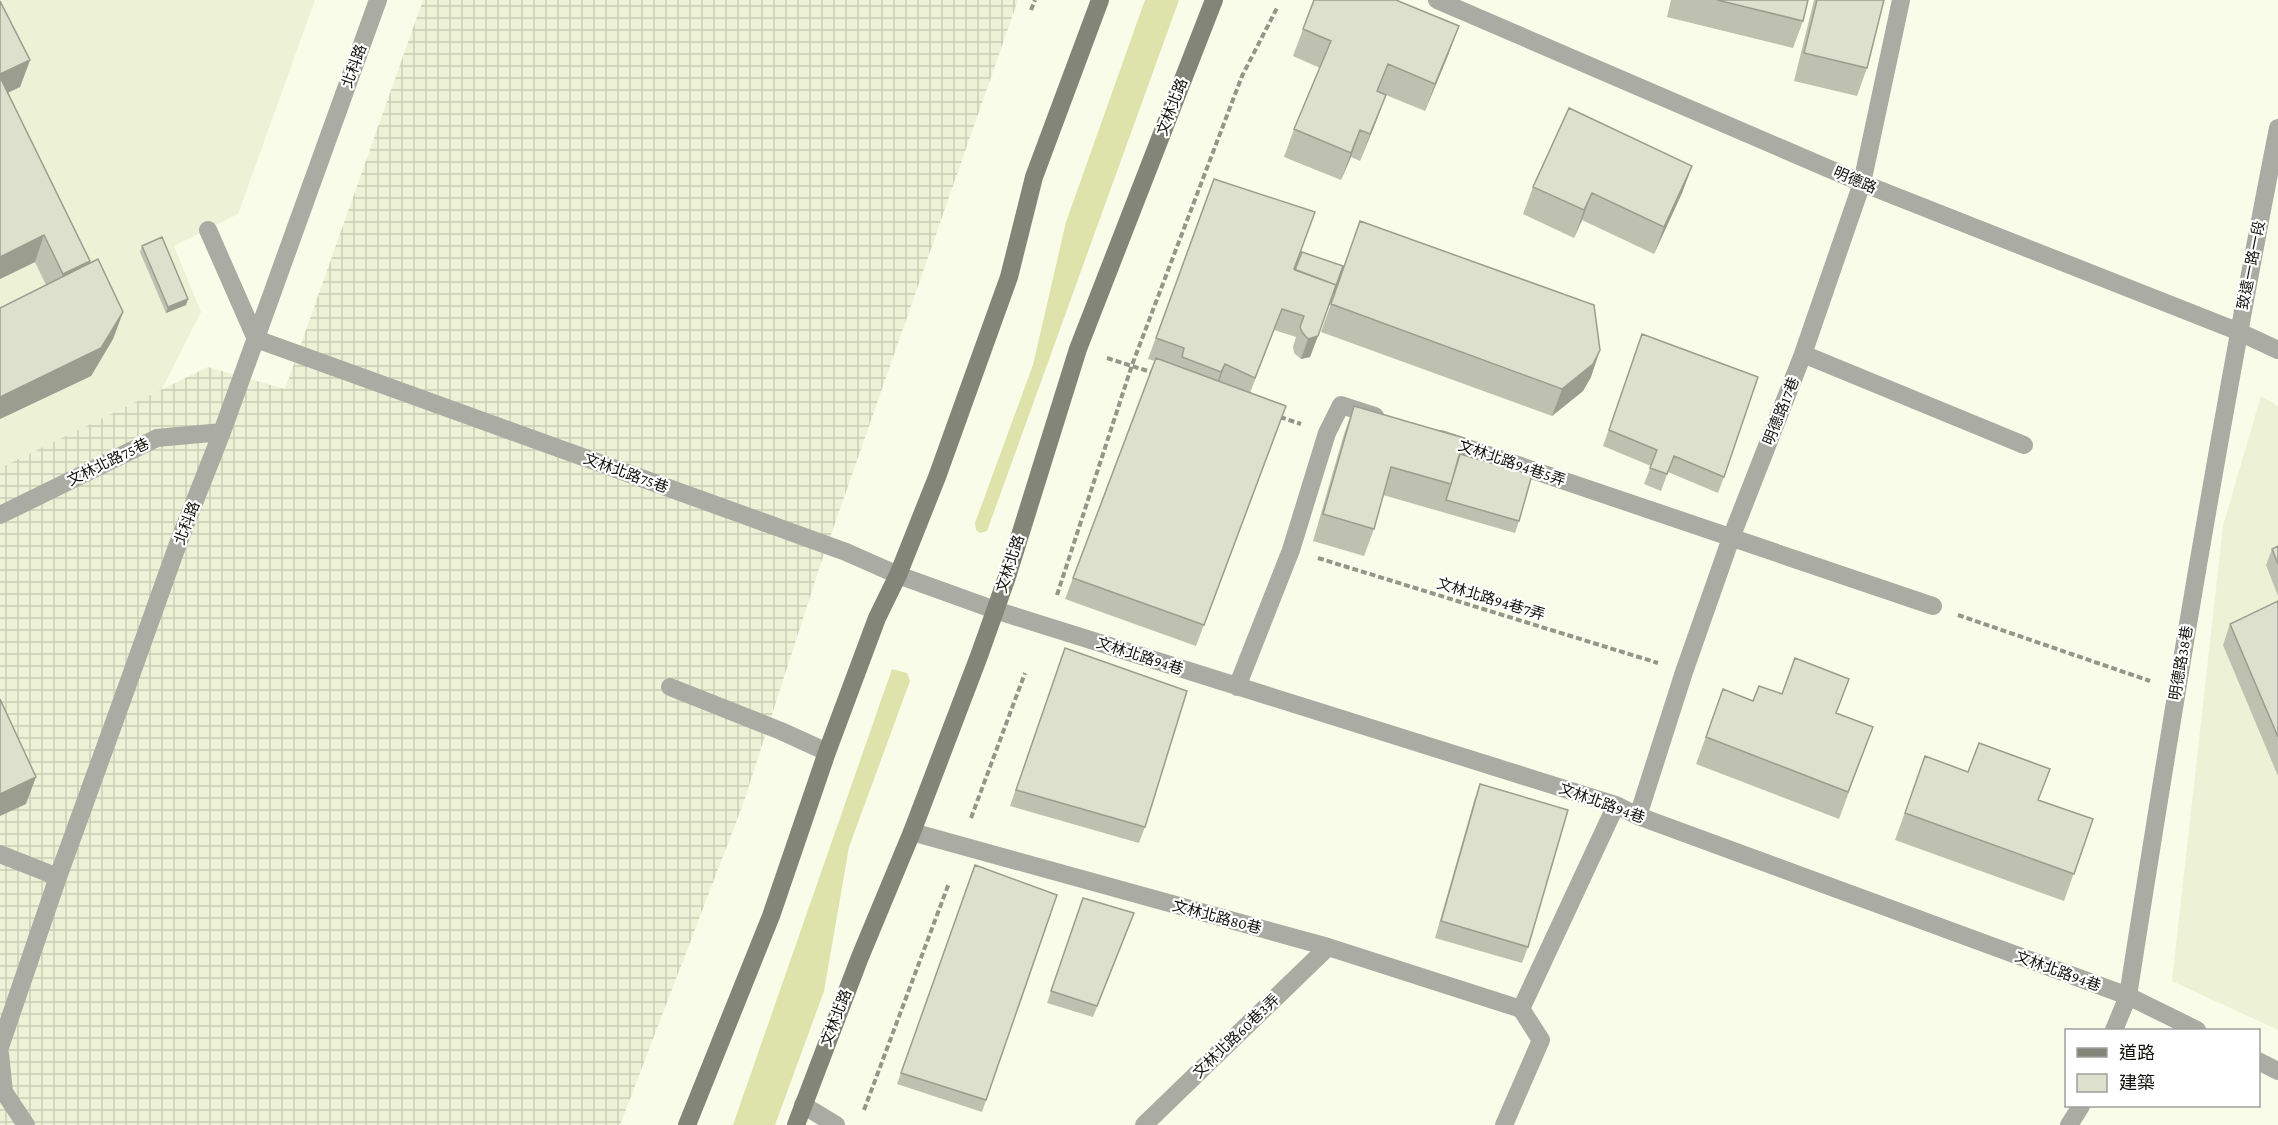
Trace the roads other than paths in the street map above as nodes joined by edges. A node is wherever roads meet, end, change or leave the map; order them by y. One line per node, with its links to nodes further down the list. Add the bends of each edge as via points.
1 (378, 0): 11 (street, 北科路)
2 (1100, 0): 20 (main road, via 1034,177 1009,277)
3 (1214, 0): 22 (main road, 文林北路, via 1078,349)
4 (1437, 0): 6 (street, 明德路)
5 (1901, 0): 8 (street, 明德路17巷)
6 (1479, 8): 8 (street, 明德路)
7 (2278, 128): 10 (street, 致遠一路一段)
8 (1862, 183): 10 (street, 明德路); 13 (street, 明德路17巷)
9 (208, 230): 11 (street)
10 (2237, 331): 12 (street, 明德路); 32 (street, 明德路38巷)
11 (256, 339): 16 (street, 北科路); 20 (street, 文林北路75巷, via 846,552)
12 (2278, 350)
13 (1803, 354): 17 (street); 19 (street, 明德路17巷)
14 (1397, 424): 24 (street, via 1341,405 1327,433 1291,550)
15 (1419, 431): 19 (street, 文林北路94巷5弄)
16 (222, 432): 18 (street, 文林北路75巷, via 157,438); 30 (street, 北科路)
17 (2024, 445)
18 (0, 515)
19 (1731, 537): 21 (street, 文林北路94巷5弄); 27 (street, 明德路17巷)
20 (898, 575): 22 (street, 文林北路75巷); 25 (main road, via 877,618)
21 (1933, 606)
22 (995, 610): 24 (street, 文林北路94巷); 28 (main road, 文林北路)
23 (670, 687): 25 (street)
24 (1237, 687): 26 (street, 文林北路94巷)
25 (827, 752): 43 (main road, via 771,916)
26 (1616, 805): 27 (street, 文林北路94巷); 33 (street)
27 (1638, 816): 32 (street, 文林北路94巷)
28 (912, 832): 31 (street, 文林北路80巷); 40 (main road, 文林北路)
29 (0, 854): 30 (street)
30 (58, 878): 36 (street, 北科路)
31 (1328, 947): 33 (street, 文林北路80巷); 46 (street, 文林北路60巷3弄)
32 (2128, 996): 34 (street, 明德路38巷); 35 (street, 文林北路94巷)
33 (1521, 1009): 47 (street, via 1541,1040)
34 (2114, 1029)
35 (2195, 1029)
36 (0, 1047)
37 (0, 1054): 42 (street, via 4,1092)
38 (2260, 1062): 39 (street)
39 (2278, 1071)
40 (803, 1105): 44 (main road, 文林北路); 45 (street)
41 (2081, 1107): 48 (street)
42 (25, 1125)
43 (687, 1125)
44 (796, 1125)
45 (836, 1125)
46 (1144, 1125)
47 (1504, 1125)
48 (2070, 1125)

